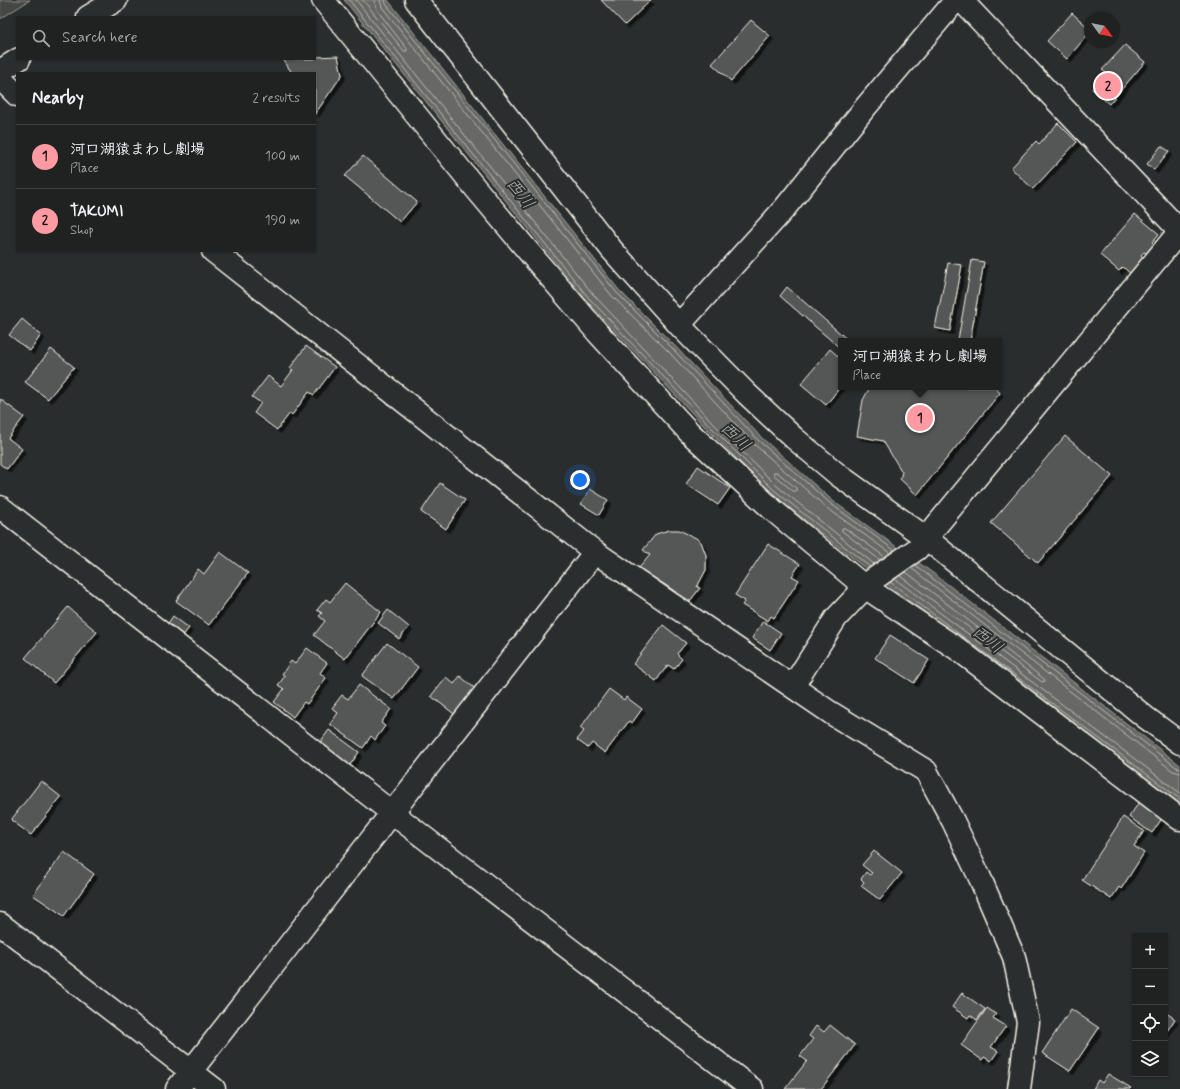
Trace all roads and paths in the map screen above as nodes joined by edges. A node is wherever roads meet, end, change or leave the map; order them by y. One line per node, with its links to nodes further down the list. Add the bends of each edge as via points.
1 (116, 0): 6 (street)
2 (323, 0): 17 (street, via 534,259 690,433 774,512)
3 (416, 0): 13 (street, via 612,250)
4 (956, 0): 13 (street, via 864,109 784,210)
5 (961, 0): 11 (street)
6 (90, 16)
7 (17, 60): 8 (street)
8 (0, 71)
9 (0, 78): 10 (street)
10 (16, 94)
11 (1180, 231): 15 (street)
12 (214, 252): 16 (street)
13 (679, 325): 15 (street, via 794,438)
14 (0, 506): 20 (street)
15 (922, 544): 17 (street); 19 (street)
16 (595, 552): 18 (street); 20 (street)
17 (868, 584): 18 (street, via 836,618); 21 (street, via 960,650)
18 (793, 686): 27 (street, via 831,713 926,771 980,878 1014,957 1028,1022)
19 (1180, 743)
20 (391, 812): 23 (street); 26 (street)
21 (1180, 819)
22 (0, 924): 23 (street)
23 (191, 1071): 24 (street); 25 (street)
24 (177, 1089)
25 (214, 1089)
26 (752, 1089)
27 (1019, 1089)

